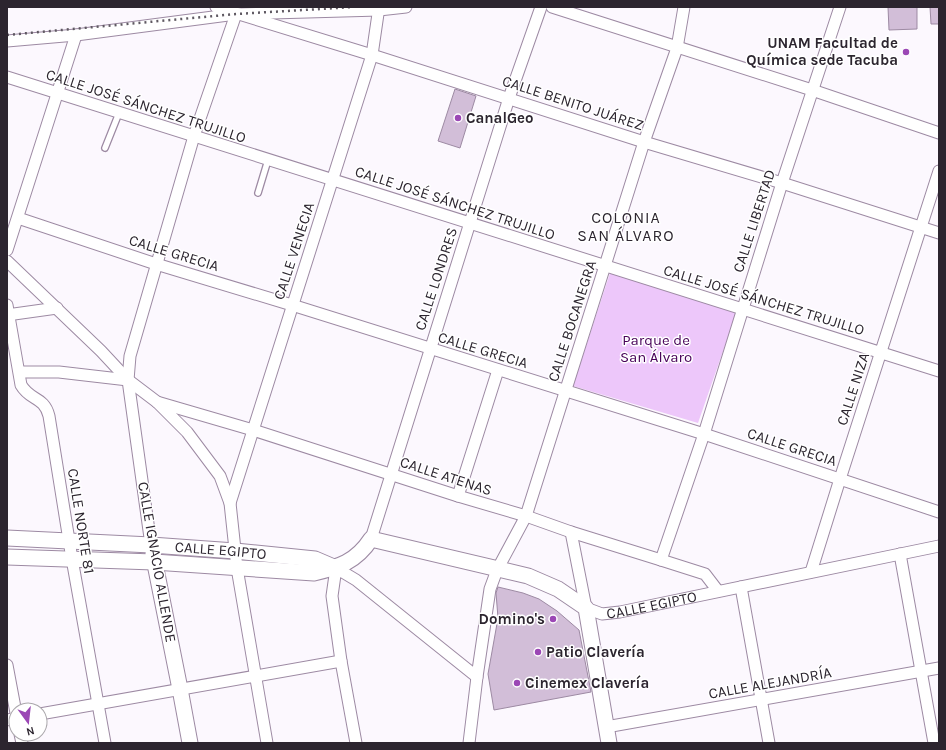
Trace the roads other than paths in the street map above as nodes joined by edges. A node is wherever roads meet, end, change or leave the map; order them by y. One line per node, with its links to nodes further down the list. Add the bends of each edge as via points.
1 (216, 7): 8 (street, CALLE BENITO JUÁREZ)
2 (406, 7): 7 (street)
3 (541, 7): 16 (street, CALLE LONDRES)
4 (552, 7): 11 (street)
5 (684, 7): 11 (street, CALLE BOCANEGRA)
6 (840, 7): 14 (street, CALLE LIBERTAD)
7 (379, 8): 8 (street); 12 (street, CALLE VENECIA)
8 (236, 14): 9 (street); 12 (street, CALLE BENITO JUÁREZ); 19 (street, CALLE IGNACIO ALLENDE)
9 (76, 35): 10 (street); 15 (street)
10 (7, 41)
11 (677, 48): 14 (street); 20 (street, CALLE BOCANEGRA)
12 (372, 55): 16 (street, CALLE BENITO JUÁREZ); 24 (street, CALLE VENECIA)
13 (7, 78): 15 (street, CALLE JOSÉ SÁNCHEZ TRUJILLO)
14 (812, 90): 18 (street); 25 (street, CALLE LIBERTAD)
15 (57, 93): 17 (street, CALLE JOSÉ SÁNCHEZ TRUJILLO); 27 (street)
16 (509, 98): 20 (street, CALLE BENITO JUÁREZ); 28 (street, CALLE LONDRES)
17 (119, 113): 19 (street, CALLE JOSÉ SÁNCHEZ TRUJILLO); 21 (lane)
18 (939, 133)
19 (194, 136): 22 (street, CALLE JOSÉ SÁNCHEZ TRUJILLO); 33 (street, CALLE IGNACIO ALLENDE)
20 (644, 142): 25 (street, CALLE BENITO JUÁREZ); 34 (street, CALLE BOCANEGRA)
21 (105, 148)
22 (268, 160): 24 (street, CALLE JOSÉ SÁNCHEZ TRUJILLO); 26 (lane)
23 (939, 170): 29 (street, CALLE NIZA)
24 (332, 180): 28 (street, CALLE JOSÉ SÁNCHEZ TRUJILLO); 35 (street, CALLE VENECIA)
25 (782, 183): 29 (street, CALLE BENITO JUÁREZ); 37 (street, CALLE LIBERTAD)
26 (258, 193)
27 (18, 218): 31 (street); 33 (street, CALLE GRECIA)
28 (470, 223): 34 (street, CALLE JOSÉ SÁNCHEZ TRUJILLO); 39 (street, CALLE LONDRES)
29 (921, 227): 30 (street, CALLE BENITO JUÁREZ); 40 (street, CALLE NIZA)
30 (939, 233)
31 (7, 250)
32 (7, 261): 36 (street)
33 (156, 264): 35 (street, CALLE GRECIA); 44 (street, CALLE IGNACIO ALLENDE, via 130,356)
34 (605, 266): 37 (street, CALLE JOSÉ SÁNCHEZ TRUJILLO); 45 (street, CALLE BOCANEGRA)
35 (292, 305): 39 (street, CALLE GRECIA); 47 (street, CALLE VENECIA)
36 (57, 308): 38 (street); 44 (street)
37 (742, 309): 40 (street, CALLE JOSÉ SÁNCHEZ TRUJILLO); 48 (street, CALLE LIBERTAD)
38 (8, 311): 42 (street, CALLE NORTE 81)
39 (430, 348): 41 (street, CALLE GRECIA); 49 (street, CALLE LONDRES)
40 (880, 353): 43 (street, CALLE JOSÉ SÁNCHEZ TRUJILLO); 50 (street, CALLE NIZA)
41 (498, 370): 45 (street, CALLE GRECIA); 51 (street)
42 (20, 372): 44 (street, via 59,372); 58 (street, CALLE NORTE 81, via 21,385 25,391 43,402 48,412)
43 (939, 372)
44 (128, 380): 46 (street); 59 (street, CALLE IGNACIO ALLENDE)
45 (565, 391): 48 (street, CALLE GRECIA); 54 (street, CALLE BOCANEGRA)
46 (157, 402): 47 (street, CALLE ATENAS); 52 (street, via 187,432 220,476)
47 (253, 430): 49 (street, CALLE ATENAS); 52 (street, CALLE VENECIA)
48 (704, 434): 50 (street, CALLE GRECIA); 65 (street, CALLE LIBERTAD)
49 (390, 474): 51 (street, CALLE ATENAS); 57 (street, CALLE LONDRES)
50 (840, 478): 53 (street, CALLE GRECIA); 70 (street, CALLE NIZA)
51 (458, 496): 54 (street, CALLE ATENAS)
52 (230, 503): 61 (street)
53 (939, 512)
54 (526, 516): 55 (street, CALLE ATENAS); 69 (street, CALLE BOCANEGRA)
55 (570, 532): 65 (street, CALLE ATENAS); 73 (street)
56 (7, 538): 58 (street, CALLE EGIPTO)
57 (371, 539): 68 (street, CALLE EGIPTO, via 358,555); 69 (street, CALLE EGIPTO)
58 (69, 540): 59 (street, CALLE EGIPTO); 64 (street, CALLE NORTE 81)
59 (151, 545): 61 (street, CALLE EGIPTO); 66 (street, CALLE IGNACIO ALLENDE)
60 (939, 546): 62 (street, CALLE EGIPTO)
61 (235, 550): 67 (street); 68 (street, CALLE EGIPTO, via 315,559)
62 (900, 554): 70 (street, CALLE EGIPTO); 77 (street)
63 (7, 557): 64 (street, CALLE EGIPTO)
64 (72, 559): 66 (street, CALLE EGIPTO); 83 (street, CALLE NORTE 81)
65 (661, 560): 72 (street, CALLE ATENAS, via 705,574)
66 (154, 562): 67 (street, CALLE EGIPTO); 80 (street, CALLE IGNACIO ALLENDE)
67 (237, 568): 68 (street, CALLE EGIPTO, via 314,573); 78 (street)
68 (336, 568): 74 (street, via 332,596); 79 (street, via 356,580)
69 (497, 570): 73 (street, CALLE EGIPTO, via 528,576 558,590); 79 (street, CALLE BOCANEGRA, via 490,589)
70 (812, 572): 71 (street, CALLE EGIPTO)
71 (742, 587): 72 (street, CALLE EGIPTO); 81 (street)
72 (718, 591): 73 (street, CALLE EGIPTO, via 620,612 602,614)
73 (586, 608): 85 (street)
74 (341, 661): 78 (street); 89 (street)
75 (7, 665): 82 (street)
76 (939, 668): 77 (street, CALLE ALEJANDRÍA)
77 (920, 671): 81 (street, CALLE ALEJANDRÍA); 93 (street)
78 (255, 676): 80 (street); 88 (street)
79 (477, 677): 90 (street, CALLE BOCANEGRA)
80 (180, 690): 83 (street); 87 (street, CALLE IGNACIO ALLENDE)
81 (762, 699): 85 (street, CALLE ALEJANDRÍA); 92 (street)
82 (14, 702)
83 (98, 704): 84 (street); 86 (street, CALLE NORTE 81)
84 (48, 713)
85 (606, 727): 91 (street)
86 (105, 743)
87 (190, 743)
88 (266, 743)
89 (356, 743)
90 (469, 743)
91 (609, 743)
92 (769, 743)
93 (934, 743)

